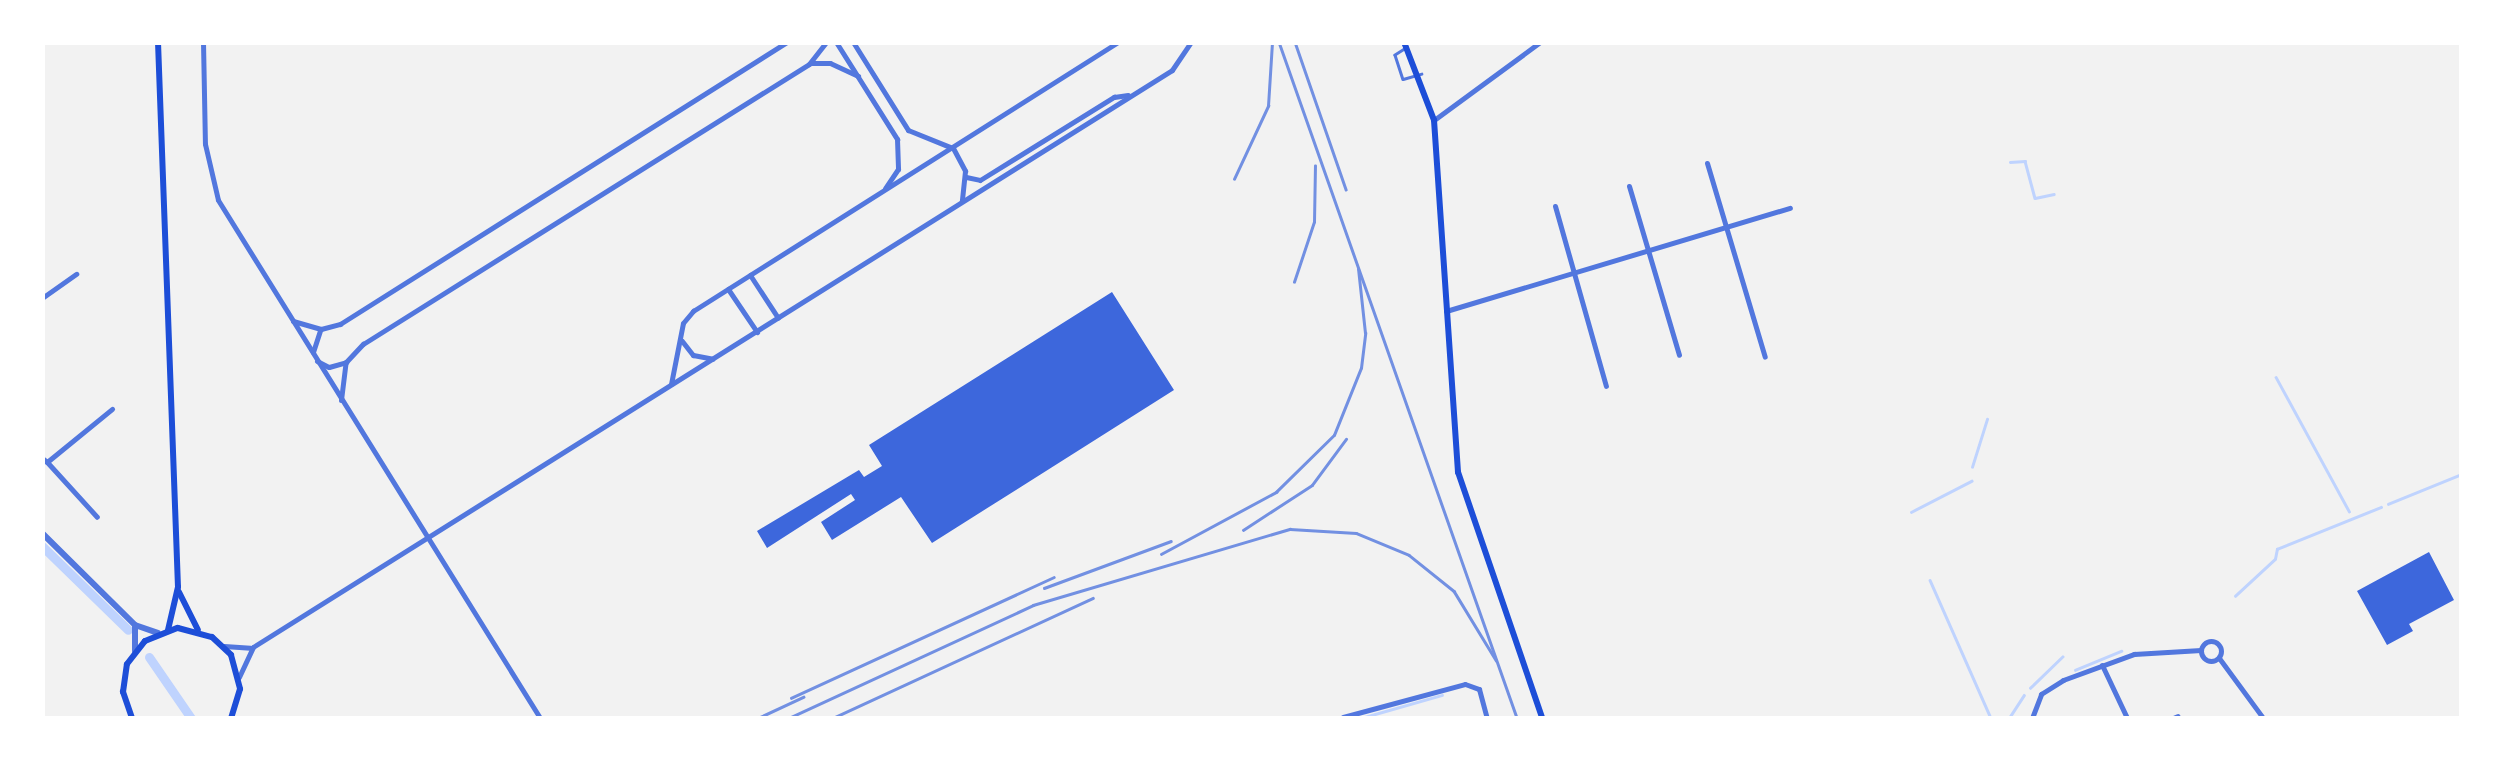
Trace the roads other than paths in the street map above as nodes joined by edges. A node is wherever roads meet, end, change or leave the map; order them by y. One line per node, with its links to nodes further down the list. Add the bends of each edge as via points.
1 (158, 42): 50 (main road)
2 (202, 42): 33 (street, via 213,185)
3 (787, 42): 34 (street, via 346,320)
4 (826, 42): 11 (street)
5 (836, 42): 13 (street)
6 (853, 42): 16 (street, via 908,130)
7 (1118, 42): 16 (street)
8 (1190, 42): 14 (street, via 1178,64)
9 (1540, 42): 15 (street)
10 (1406, 45): 12 (main road); 12 (lane, via 1395,55 1403,79)
11 (809, 64): 13 (street, via 830,63); 41 (street, via 363,344)
12 (1421, 74): 15 (main road)
13 (859, 76): 20 (street, via 900,150 894,179)
14 (1131, 95): 18 (street, via 1114,97 980,180); 21 (street)
15 (1434, 120): 31 (main road)
16 (953, 148): 18 (street); 20 (street)
17 (1707, 163): 24 (street)
18 (966, 177): 21 (street)
19 (1629, 186): 25 (street)
20 (874, 198): 27 (street)
21 (962, 201): 32 (street)
22 (1555, 206): 28 (street)
23 (1790, 208): 24 (street)
24 (1726, 230): 25 (street); 38 (street)
25 (1649, 253): 28 (street); 37 (street)
26 (76, 274): 30 (street)
27 (750, 275): 29 (street); 32 (street)
28 (1575, 275): 31 (street); 42 (street)
29 (728, 289): 35 (street); 36 (street, via 686,317)
30 (42, 298)
31 (1446, 311): 67 (main road, via 1461,484)
32 (778, 318): 35 (street)
33 (290, 320): 34 (street); 39 (street)
34 (320, 328): 39 (street)
35 (757, 332): 40 (street)
36 (680, 333): 40 (street, via 688,352); 43 (street, via 680,367)
37 (1679, 355)
38 (1765, 357)
39 (315, 359): 41 (street, via 329,367); 44 (street)
40 (714, 360): 43 (street)
41 (346, 362): 44 (street)
42 (1606, 386)
43 (666, 390): 49 (street)
44 (341, 403): 49 (street)
45 (112, 409): 46 (street)
46 (45, 460): 47 (street)
47 (97, 517)
48 (42, 532): 51 (street)
49 (426, 538): 56 (street); 65 (street)
50 (178, 587): 52 (main road); 53 (main road)
51 (135, 625): 54 (street); 58 (street)
52 (168, 630): 53 (main road); 54 (main road)
53 (198, 630): 55 (main road)
54 (158, 633): 58 (main road)
55 (224, 646): 56 (street); 61 (main road)
56 (253, 648): 61 (street)
57 (2201, 650): 59 (street, via 2207,660); 59 (street, via 2215,641); 60 (street, via 2148,652)
58 (134, 651): 63 (main road, via 123,677)
59 (2219, 658): 70 (street)
60 (2102, 665): 68 (street, via 2050,685); 69 (street)
61 (240, 677): 64 (main road)
62 (1343, 717): 66 (street, via 1465,684 1479,689)
63 (132, 718)
64 (231, 718)
65 (540, 718)
66 (1487, 718)
67 (1542, 718)
68 (2032, 718)
69 (2128, 718)
70 (2263, 718)

